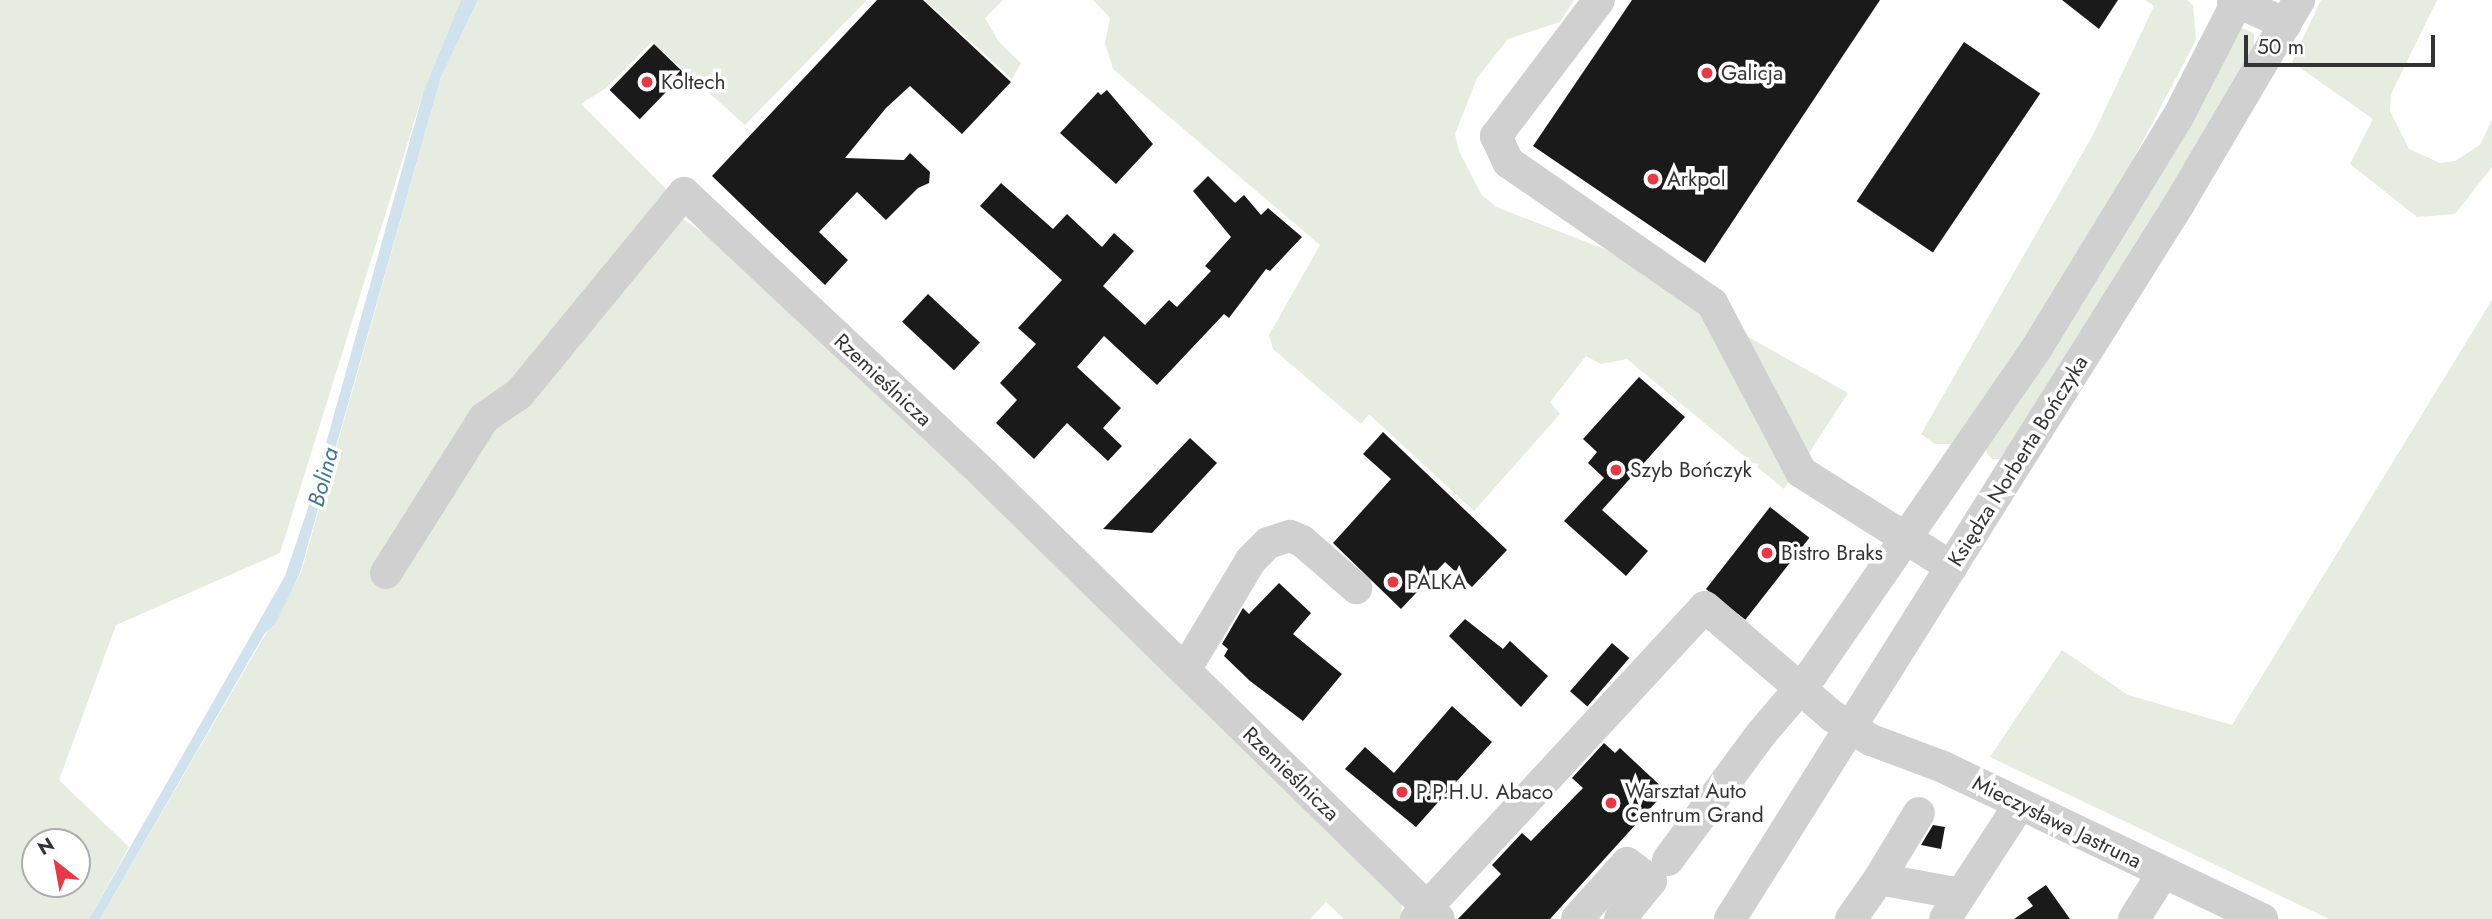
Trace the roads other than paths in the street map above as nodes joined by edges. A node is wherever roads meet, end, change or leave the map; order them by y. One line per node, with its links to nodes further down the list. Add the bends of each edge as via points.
1 (1599, 0): 4 (street, via 1496,136 1508,162 1712,303 1801,472)
2 (2235, 1): 3 (street); 4 (street, via 2112,228)
3 (2293, 12): 5 (street, Księdza Norberta Bończyka)
4 (1909, 540): 5 (street); 9 (street)
5 (1951, 567): 10 (street, Księdza Norberta Bończyka)
6 (386, 573): 8 (street, Rzemieślnicza, via 484,418 519,394 684,193)
7 (1356, 588): 8 (street, via 1302,541 1290,536 1268,543 1251,560)
8 (1185, 670): 17 (street, Rzemieślnicza)
9 (1801, 688): 10 (street, Rzemieślnicza); 13 (street, via 1761,733); 17 (street, Rzemieślnicza, via 1705,607)
10 (1851, 728): 11 (street, Mieczysława Jastruna); 20 (street, Księdza Norberta Bończyka)
11 (2020, 804): 14 (street, Mieczysława Jastruna); 16 (street)
12 (1919, 813): 15 (street)
13 (1668, 860)
14 (2163, 873): 22 (street); 23 (street, Mieczysława Jastruna)
15 (1879, 879): 16 (street); 21 (street)
16 (1953, 906)
17 (1427, 915)
18 (1577, 919): 19 (street, via 1628,863 1651,881)
19 (1620, 919)
20 (1730, 919)
21 (1851, 919)
22 (2134, 919)
23 (2262, 919)

